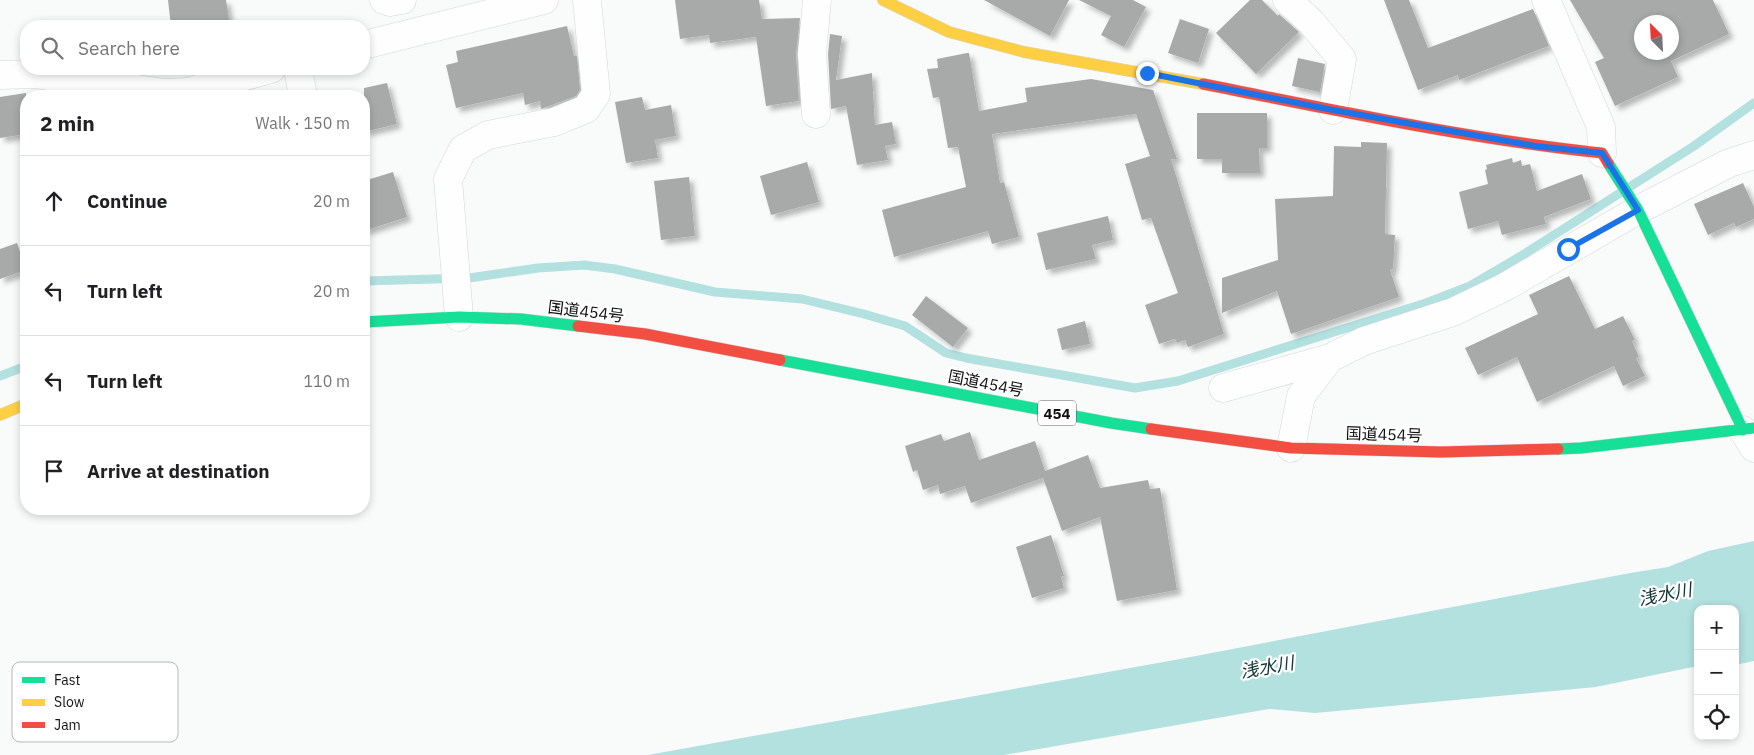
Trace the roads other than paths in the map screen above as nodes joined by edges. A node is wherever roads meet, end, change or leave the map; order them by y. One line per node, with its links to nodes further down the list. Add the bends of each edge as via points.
1 (384, 0): 2 (street)
2 (402, 0)
3 (544, 0): 9 (street)
4 (587, 0): 23 (street, via 596,94 586,109 554,122 488,135 463,149 448,179)
5 (817, 0): 19 (street, via 812,54)
6 (883, 0): 18 (main road, via 949,32 1024,52)
7 (1287, 0): 18 (street, via 1311,22 1342,59)
8 (1546, 0): 20 (street, via 1601,127)
9 (370, 44)
10 (20, 74): 11 (street)
11 (0, 75)
12 (41, 75): 15 (street)
13 (250, 75): 16 (street)
14 (299, 75): 17 (street)
15 (144, 90)
16 (194, 90)
17 (302, 90)
18 (1333, 110): 20 (main road, via 1535,146)
19 (816, 114)
20 (1602, 153): 22 (main road)
21 (1754, 155): 22 (street, via 1729,164)
22 (1638, 210): 25 (street, via 1504,288 1453,312 1364,341); 29 (main road)
23 (459, 316): 24 (main road, 国道454号 / 454); 30 (main road, 国道454号 / 454, via 522,319 645,334 1111,423)
24 (370, 322)
25 (1330, 358): 26 (street); 30 (street, via 1301,396)
26 (1223, 388)
27 (20, 407): 28 (main road)
28 (0, 415)
29 (1750, 435): 30 (main road, 国道454号 / 454, via 1581,448 1441,452)
30 (1291, 448)

